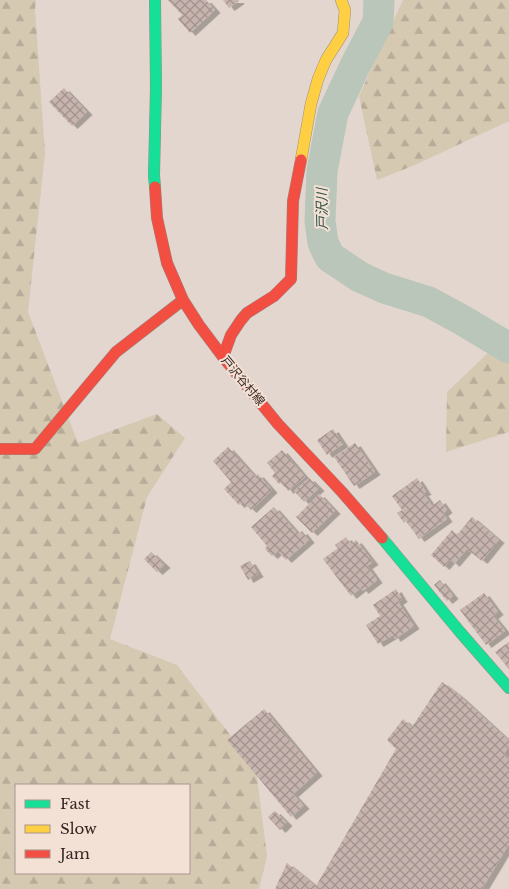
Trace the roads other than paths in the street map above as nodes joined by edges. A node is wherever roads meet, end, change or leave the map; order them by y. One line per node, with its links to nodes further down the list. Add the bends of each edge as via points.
1 (155, 0): 3 (main road, 戸沢谷村線, via 154,175 157,218 167,263)
2 (342, 0): 4 (main road, via 343,33 318,79 293,201 291,279 268,302 245,314 233,331)
3 (183, 300): 4 (main road, 戸沢谷村線); 5 (main road, via 116,352 35,449)
4 (223, 357): 6 (main road, 戸沢谷村線)
5 (0, 449)
6 (509, 688)

